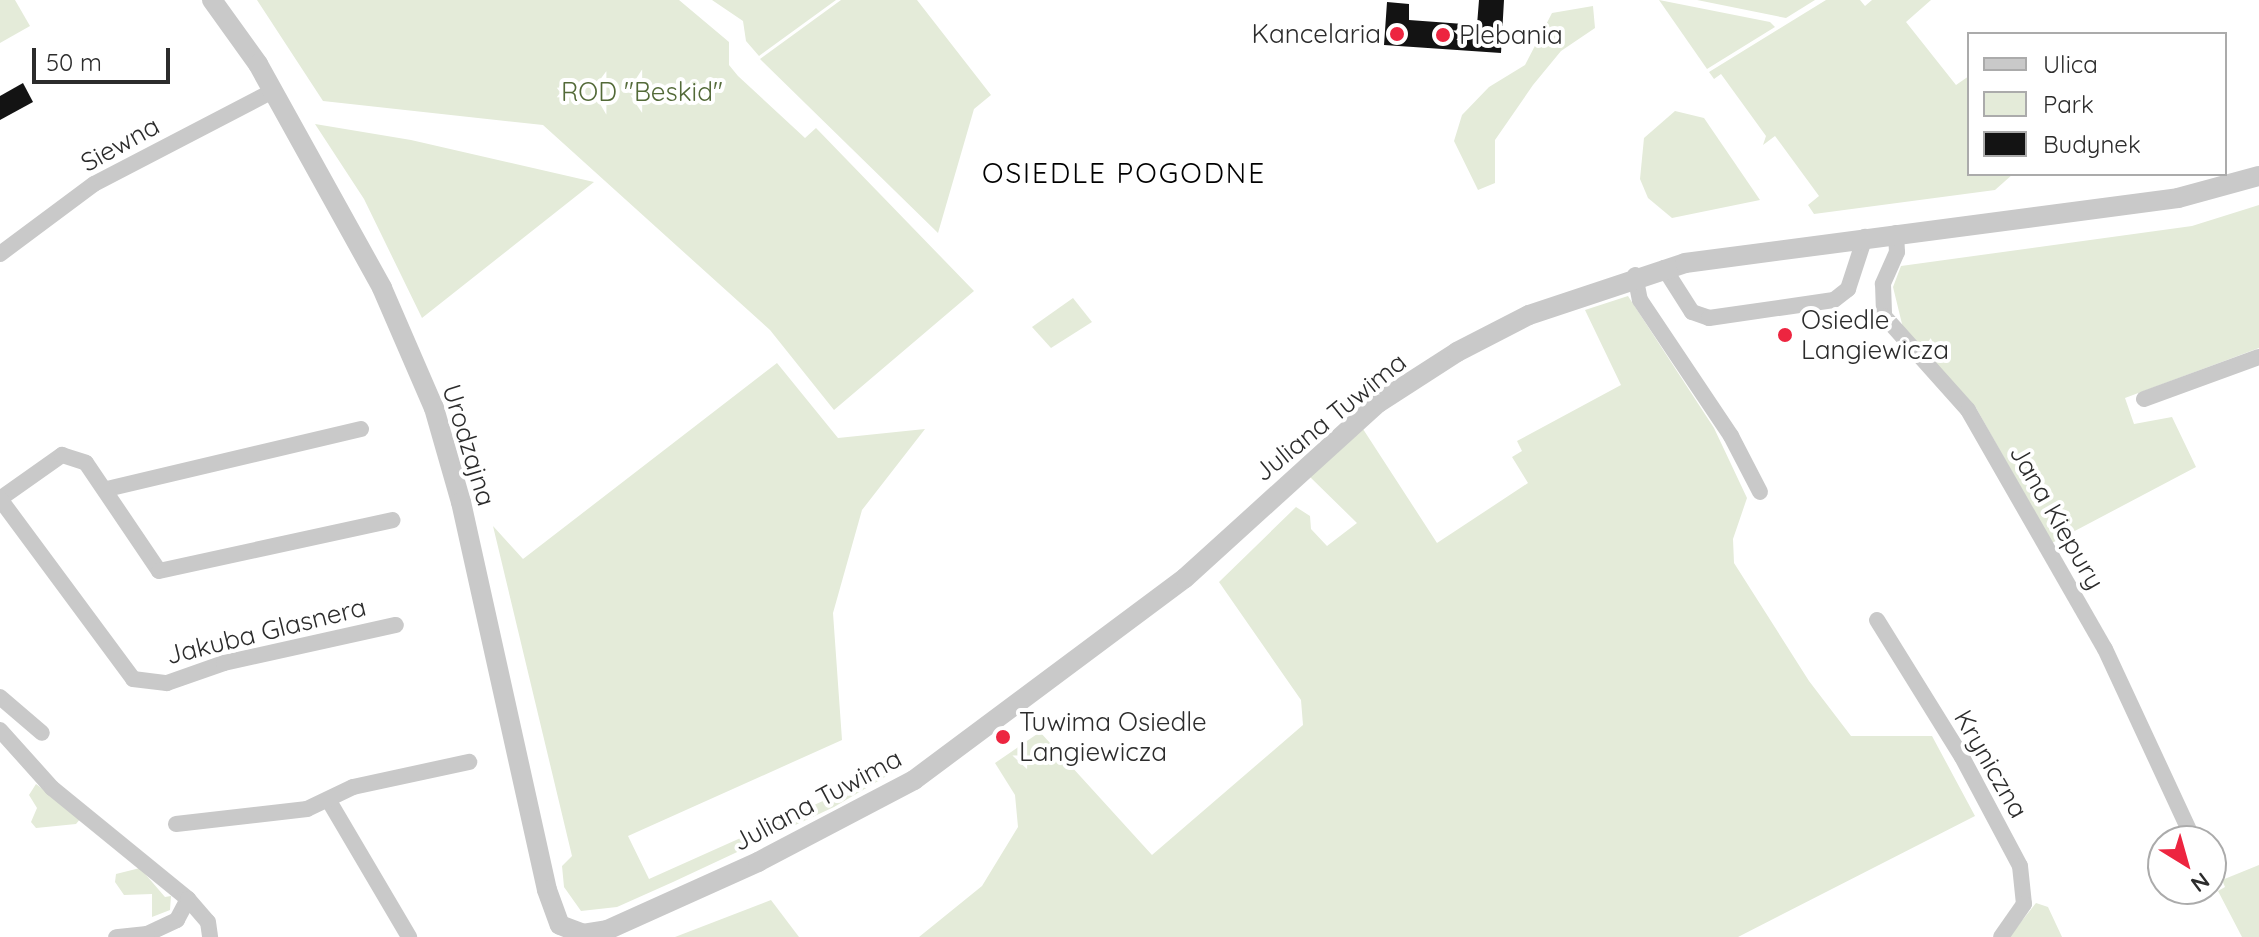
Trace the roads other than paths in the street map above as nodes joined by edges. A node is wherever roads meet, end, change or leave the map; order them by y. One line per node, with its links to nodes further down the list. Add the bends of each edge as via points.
1 (212, 0): 2 (street, Urodzajna)
2 (273, 91): 6 (street, Siewna, via 94,184); 26 (street, Urodzajna, via 382,288 434,408 471,545 547,890)
3 (2259, 176): 4 (street, Juliana Tuwima, via 2178,198)
4 (1896, 233): 5 (street, Juliana Tuwima); 24 (street, Jana Kiepury, via 1897,252 1883,284 1884,316 1968,410 2105,649)
5 (1865, 237): 7 (street, Juliana Tuwima); 7 (street, via 1848,289 1834,300 1709,318 1692,312)
6 (0, 254)
7 (1664, 268): 8 (street, Juliana Tuwima)
8 (1635, 275): 13 (street, via 1640,300 1731,436); 26 (street, Juliana Tuwima, via 1517,320 1419,375 1336,438 1185,578 914,780 771,856 607,930)
9 (2259, 357): 10 (street)
10 (2144, 399)
11 (361, 429): 12 (street)
12 (107, 489): 14 (street, via 86,463 62,455); 15 (street, via 159,571)
13 (1760, 492)
14 (0, 498): 17 (street, Jakuba Glasnera, via 133,679 167,683 224,663)
15 (392, 520)
16 (1877, 620): 30 (street, Kryniczna, via 1962,757 2020,866 2024,904)
17 (396, 625)
18 (0, 697): 20 (street)
19 (0, 730): 25 (street, via 52,788)
20 (42, 733)
21 (469, 762): 22 (street, via 353,787)
22 (329, 801): 23 (street, via 307,809); 29 (street)
23 (176, 824)
24 (2187, 825)
25 (188, 899): 27 (street, via 177,920); 28 (street, via 208,922)
26 (569, 933)
27 (116, 937)
28 (210, 937)
29 (409, 937)
30 (2001, 937)

